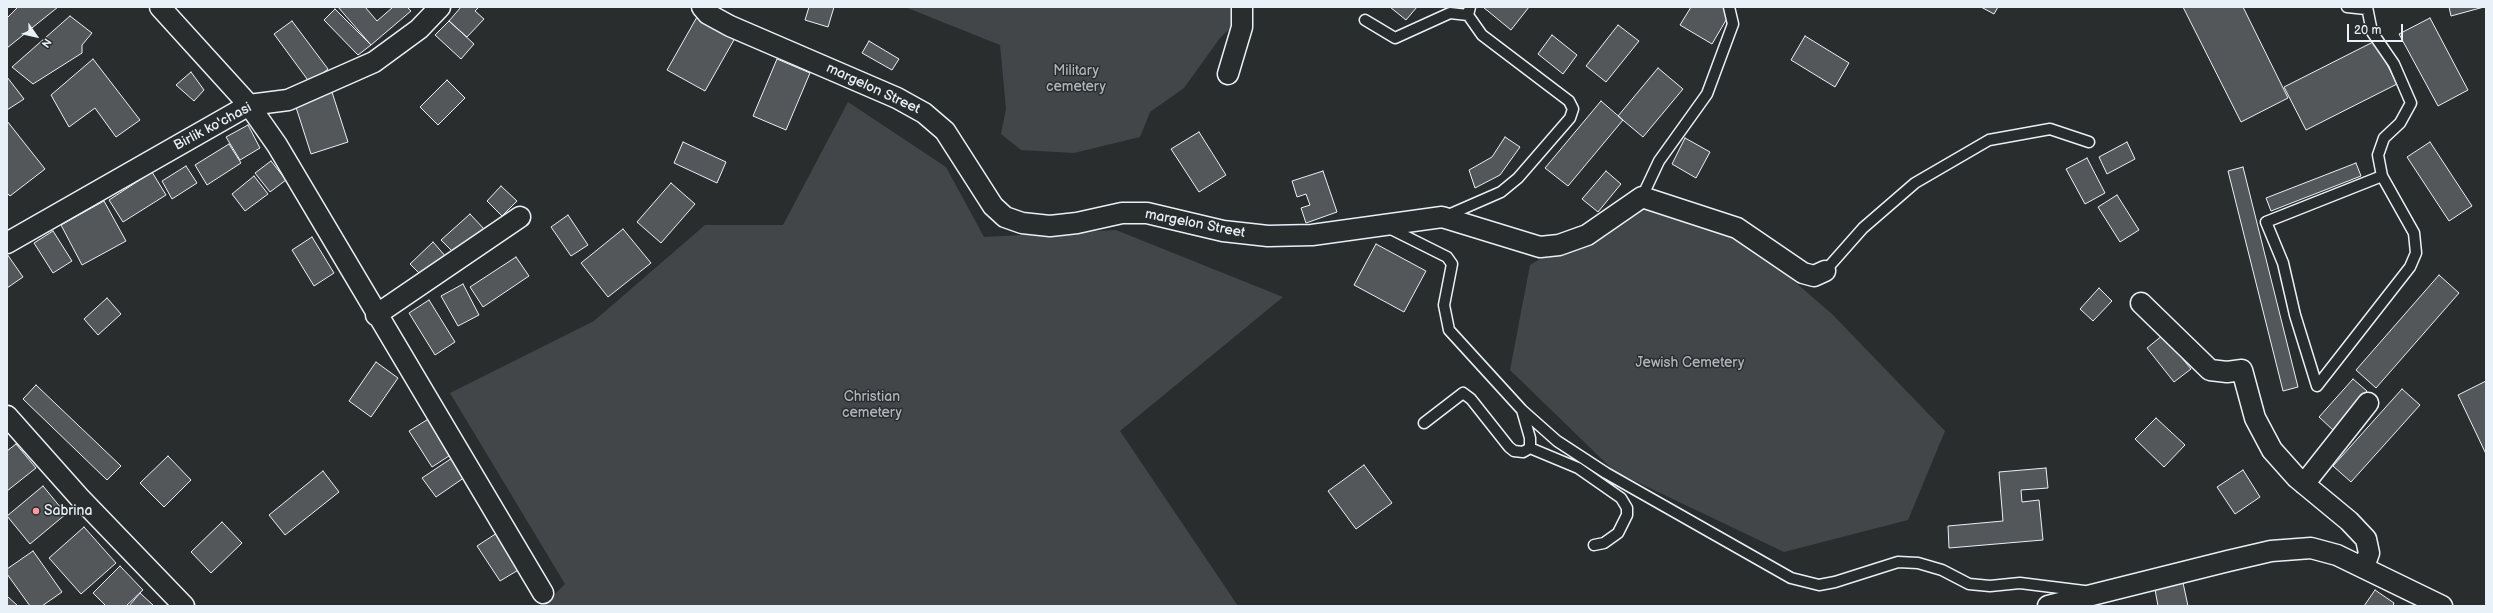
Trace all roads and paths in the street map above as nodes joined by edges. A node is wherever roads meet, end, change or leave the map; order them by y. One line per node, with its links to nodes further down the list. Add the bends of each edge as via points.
1 (160, 7): 11 (street)
2 (440, 7): 11 (street, Birlik ko'chasi, via 419,29 374,62 288,100)
3 (702, 7): 17 (street, margelon Street, via 708,14 730,26 897,98 924,113 945,131 993,206 1005,218 1050,226 1122,213 1147,213 1223,231 1268,236 1312,235)
4 (1242, 7): 10 (street, via 1242,27)
5 (1729, 7): 14 (lane, via 1733,24 1707,94 1659,161)
6 (2347, 7): 7 (lane)
7 (2366, 8): 13 (lane, via 2372,32 2394,64 2411,103 2400,123 2384,138 2378,155)
8 (1469, 11): 9 (lane, via 1450,13 1395,38); 16 (lane, via 1482,35 1569,101 1573,109 1570,118 1518,178 1501,192)
9 (1365, 20)
10 (1228, 74)
11 (249, 105): 18 (street, Birlik ko'chasi); 21 (street, via 277,145)
12 (2089, 142): 19 (lane, via 2050,129 1989,140 1915,183 1863,228)
13 (2382, 176): 13 (lane, via 2414,233 2416,253 2410,267 2317,386 2295,315 2283,263 2266,222)
14 (1642, 197): 16 (street, margelon Street, via 1587,235 1559,245 1540,247); 19 (street, via 1737,228 1803,273 1814,276)
15 (520, 217): 21 (street)
16 (1442, 217): 17 (street, margelon Street)
17 (1382, 224): 23 (lane, via 1447,257 1452,264 1444,305 1449,330)
18 (7, 243)
19 (1825, 271)
20 (2141, 303): 27 (street, via 2210,370 2242,370 2254,418 2272,450)
21 (376, 315): 30 (street)
22 (2368, 403): 27 (street)
23 (1522, 410): 26 (lane, via 1530,438); 31 (lane, via 1557,441 1606,473 1791,578 1818,585 1898,562 1918,563 1942,570 1969,584 1990,586 2020,583)
24 (7, 416): 32 (street, via 79,497)
25 (1424, 423): 26 (lane, via 1463,393 1471,399 1514,451 1523,452)
26 (1530, 448): 28 (lane, via 1578,468 1621,498 1627,508 1627,515 1618,533 1604,543)
27 (2304, 484): 29 (street, via 2349,520 2366,539 2369,553)
28 (1594, 545)
29 (2364, 567): 31 (street, via 2311,548 2271,551); 34 (street)
30 (543, 593)
31 (2102, 594): 33 (street)
32 (184, 606)
33 (2048, 606)
34 (2442, 606)

